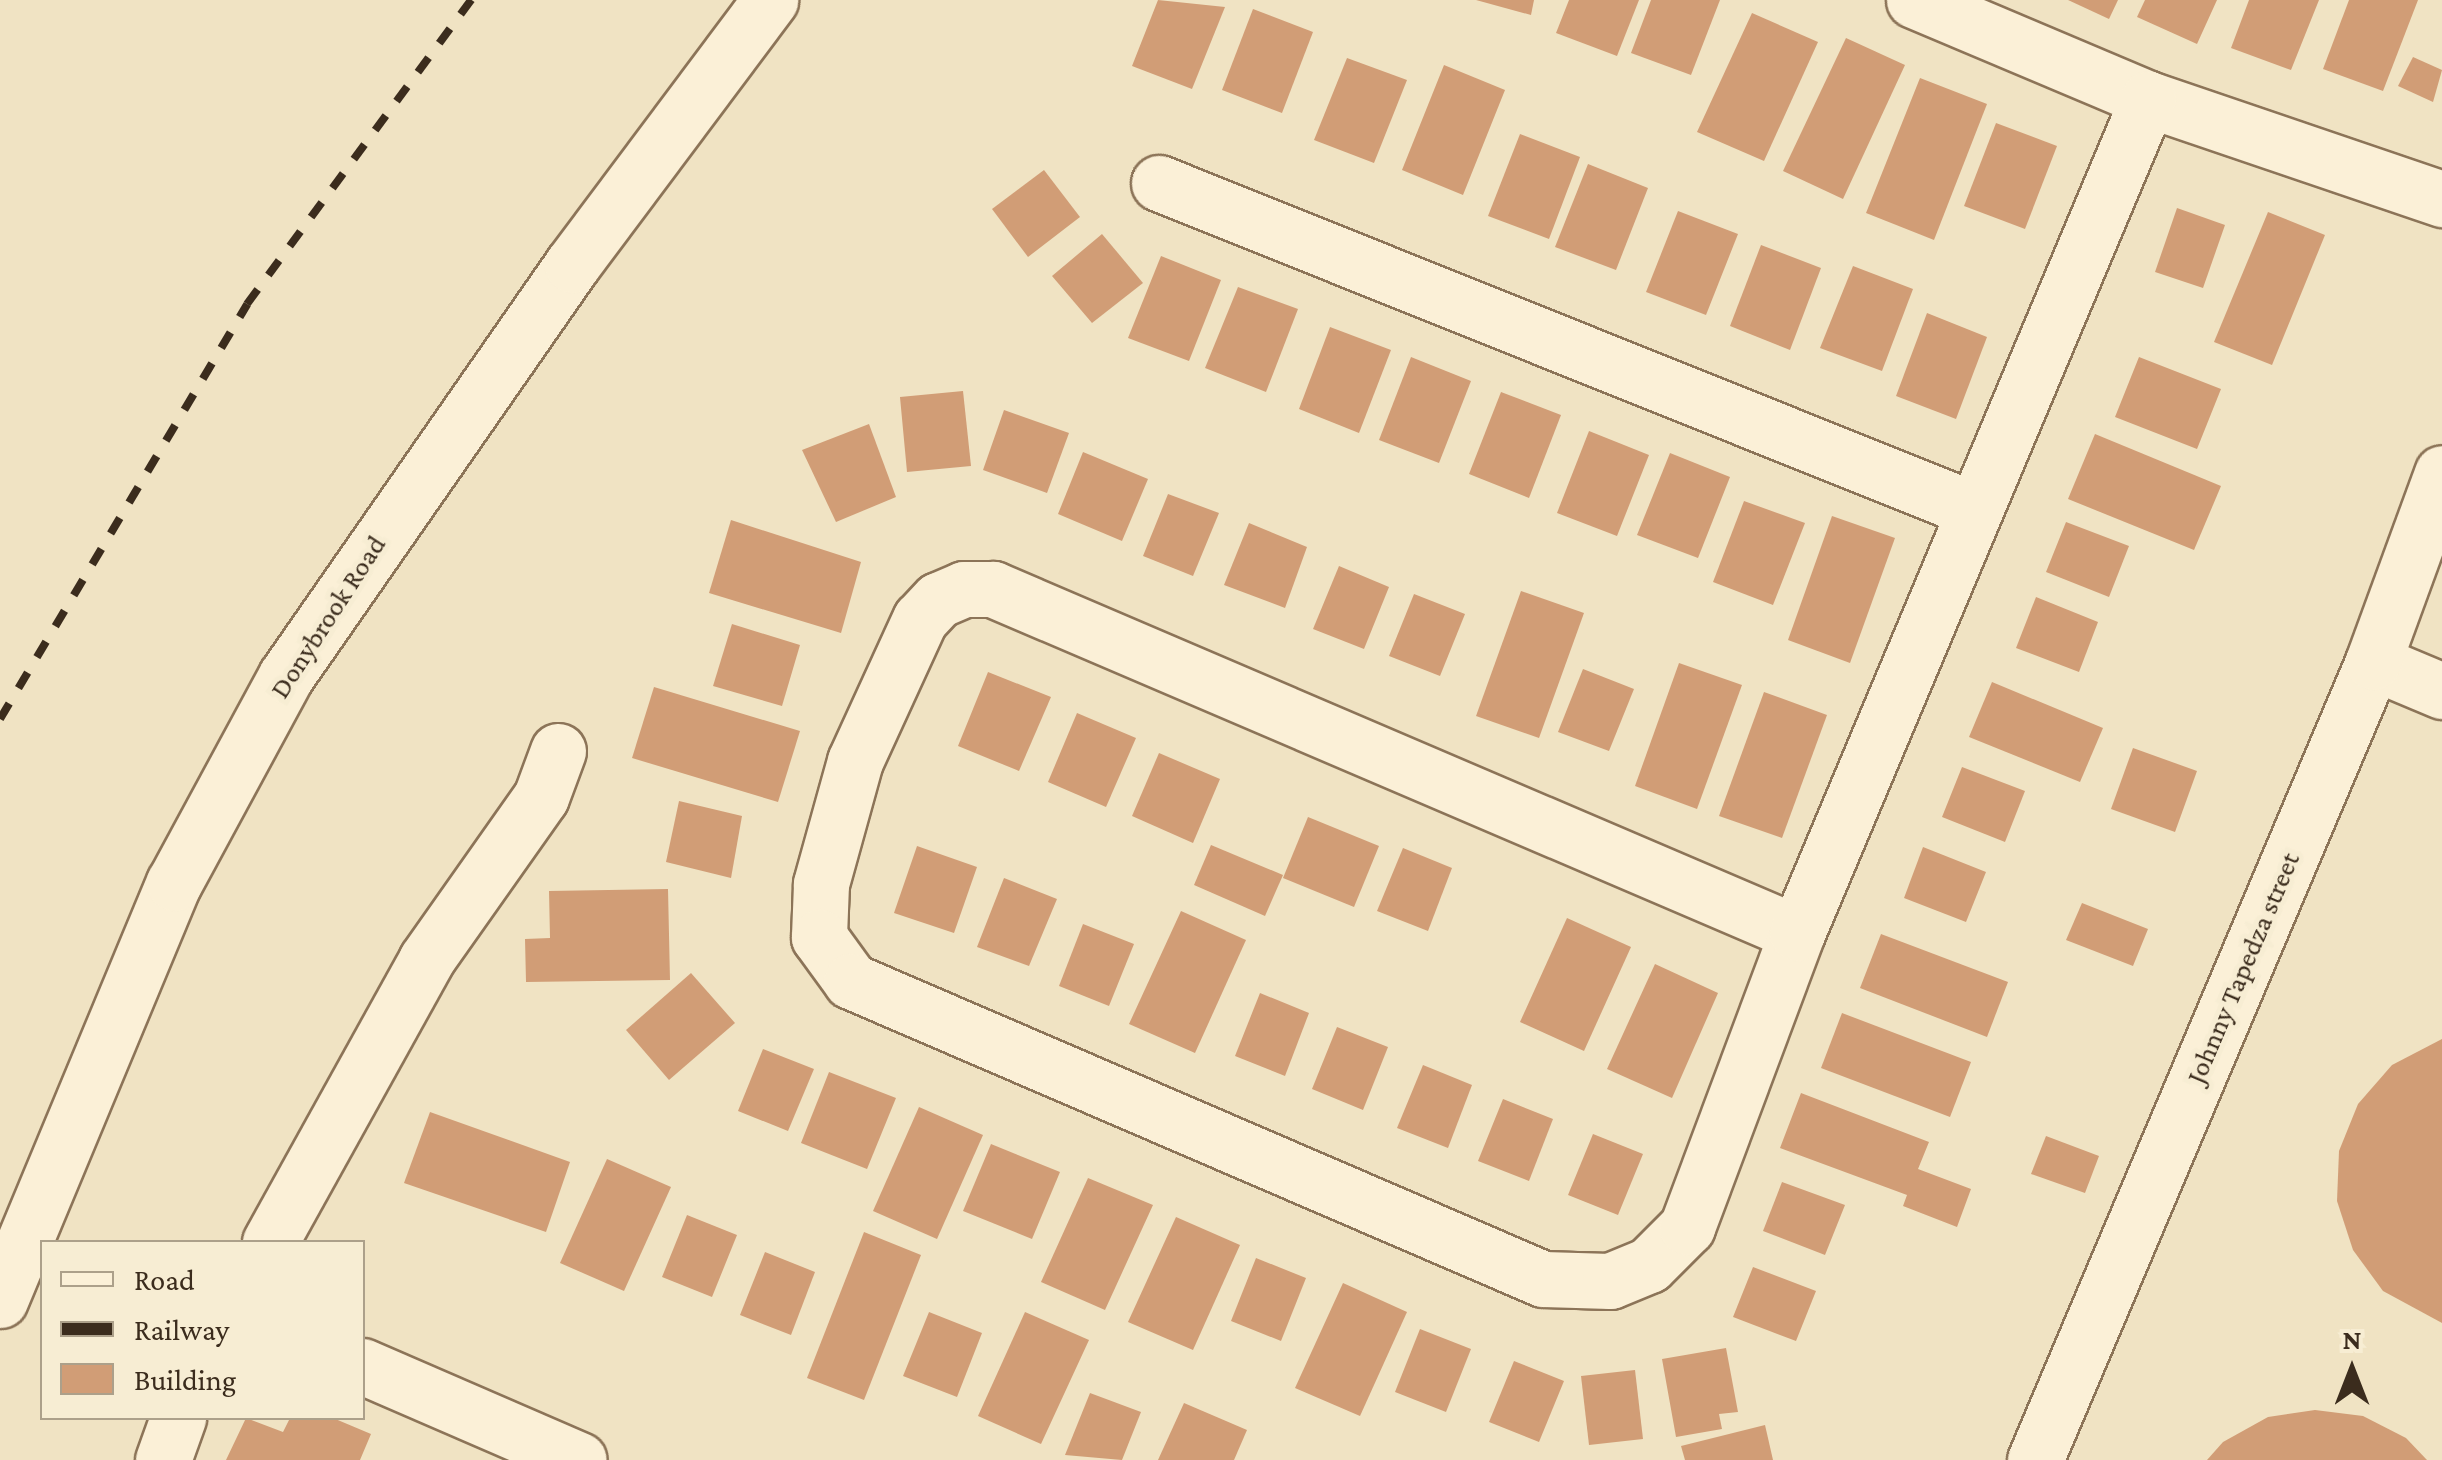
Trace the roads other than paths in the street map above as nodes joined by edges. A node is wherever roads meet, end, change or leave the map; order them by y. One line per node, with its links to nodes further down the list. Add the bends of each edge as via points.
1 (770, 0): 13 (street, Donybrook Road, via 572,264 286,676 174,883)
2 (1914, 0): 3 (street)
3 (2148, 99): 5 (street); 7 (street)
4 (1159, 183): 7 (street)
5 (2442, 199)
6 (2442, 474): 8 (street, Johnny Tapedza street)
7 (1972, 508): 11 (street)
8 (2372, 662): 9 (street); 18 (street, Johnny Tapedza street)
9 (2442, 691)
10 (558, 752): 12 (street, via 541,797 426,960)
11 (1797, 933): 11 (street, via 1687,1227 1649,1265 1610,1281 1543,1279 851,982 819,936 821,884 856,762 920,619 938,600 964,589 993,589)
12 (271, 1240)
13 (0, 1300)
14 (365, 1367): 17 (street)
15 (177, 1420): 16 (street)
16 (163, 1460)
17 (579, 1460)
18 (2035, 1460)

